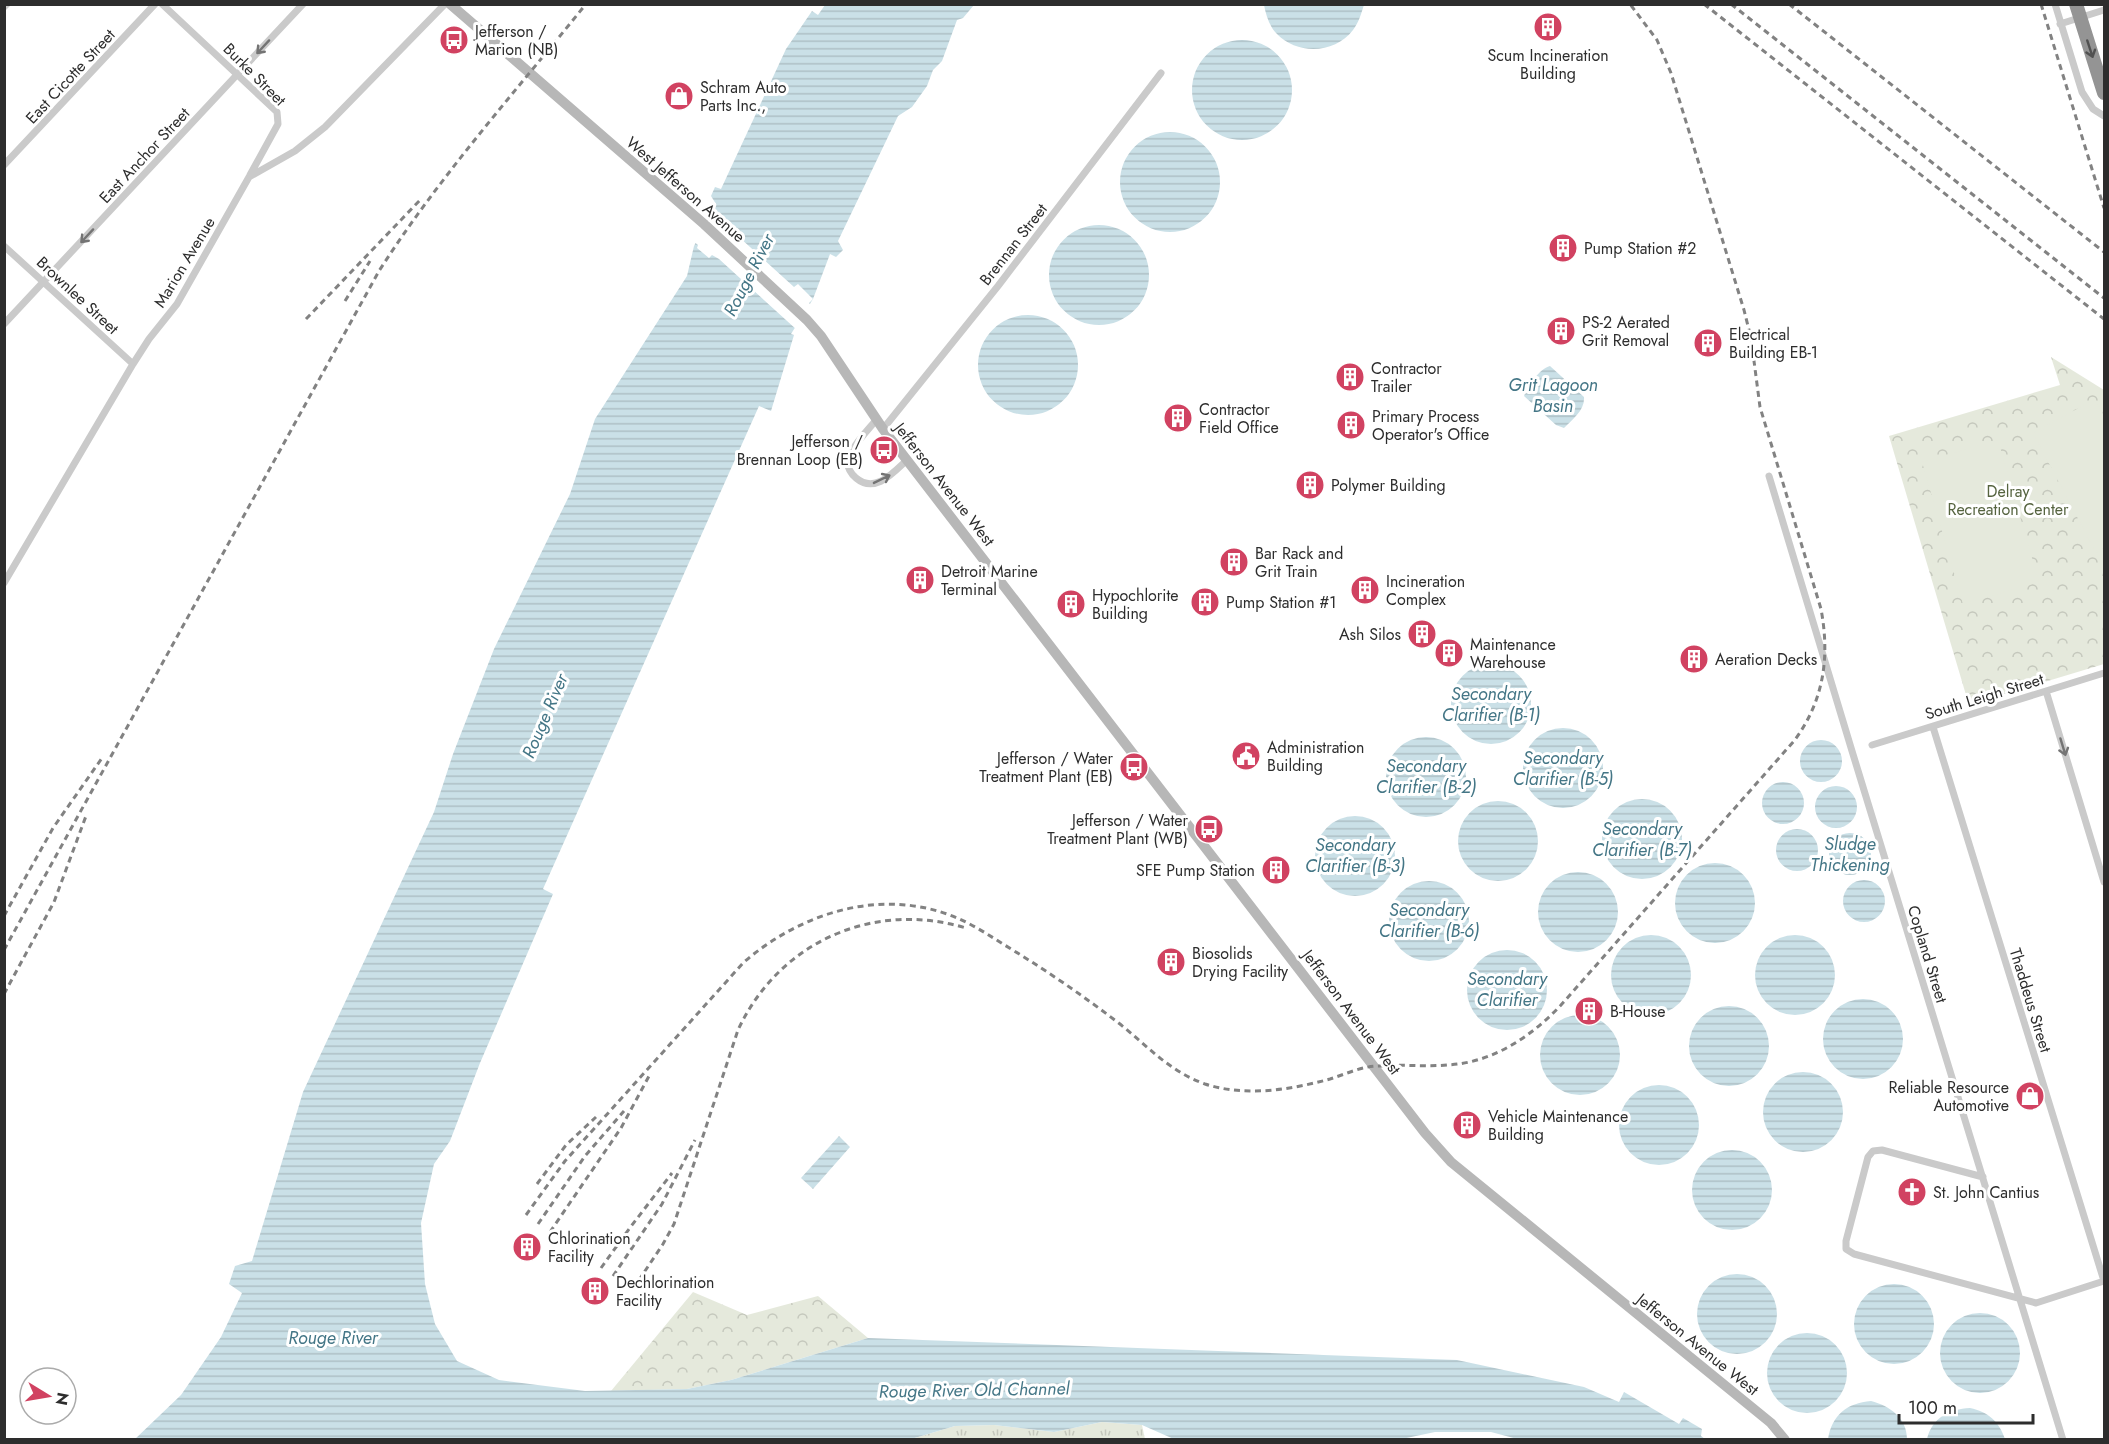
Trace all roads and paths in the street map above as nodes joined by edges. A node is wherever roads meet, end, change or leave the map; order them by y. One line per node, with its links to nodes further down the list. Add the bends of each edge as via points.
1 (155, 4): 14 (street, East Cicotte Street)
2 (162, 4): 11 (street, Burke Street)
3 (303, 4): 11 (street, East Anchor Street, one-way to 11)
4 (445, 4): 15 (street, via 326,127 295,151)
5 (450, 4): 20 (main road, West Jefferson Avenue, via 704,224 807,320)
6 (2055, 4): 9 (street)
7 (2076, 4): 12 (highway, one-way to 12, bridge)
8 (2104, 10): 9 (street)
9 (2060, 24): 13 (street, via 2082,92 2093,109)
10 (1161, 74): 20 (street, Brennan Street, via 998,286)
11 (237, 75): 15 (street, Burke Street, via 279,117); 17 (street, East Anchor Street, one-way to 17)
12 (2104, 93)
13 (2104, 116)
14 (4, 165)
15 (249, 177): 19 (street, Marion Avenue, via 177,304)
16 (4, 246): 17 (street, Brownlee Street)
17 (44, 282): 18 (street, East Anchor Street); 19 (street, Brownlee Street)
18 (4, 324)
19 (133, 364): 23 (street, Marion Avenue)
20 (880, 424): 21 (main road, Jefferson Avenue West); 21 (street, Brennan Street, one-way to 21, via 851,452 847,463 851,474 859,481 876,483)
21 (907, 460): 32 (main road, Jefferson Avenue West, via 1425,1132 1452,1162 1771,1423)
22 (1769, 476): 29 (street, Copland Street)
23 (4, 583)
24 (2104, 673): 25 (street, South Leigh Street)
25 (2046, 691): 26 (street, South Leigh Street); 28 (street, one-way to 28)
26 (1933, 727): 27 (street, South Leigh Street); 30 (street, Thaddeus Street)
27 (1872, 745)
28 (2104, 882)
29 (1983, 1177): 31 (street, Copland Street); 31 (street, via 1873,1151 1860,1186 1846,1249)
30 (2104, 1281): 31 (street, via 2036,1303)
31 (2022, 1301): 33 (street, Copland Street)
32 (1785, 1440)
33 (2063, 1440)

